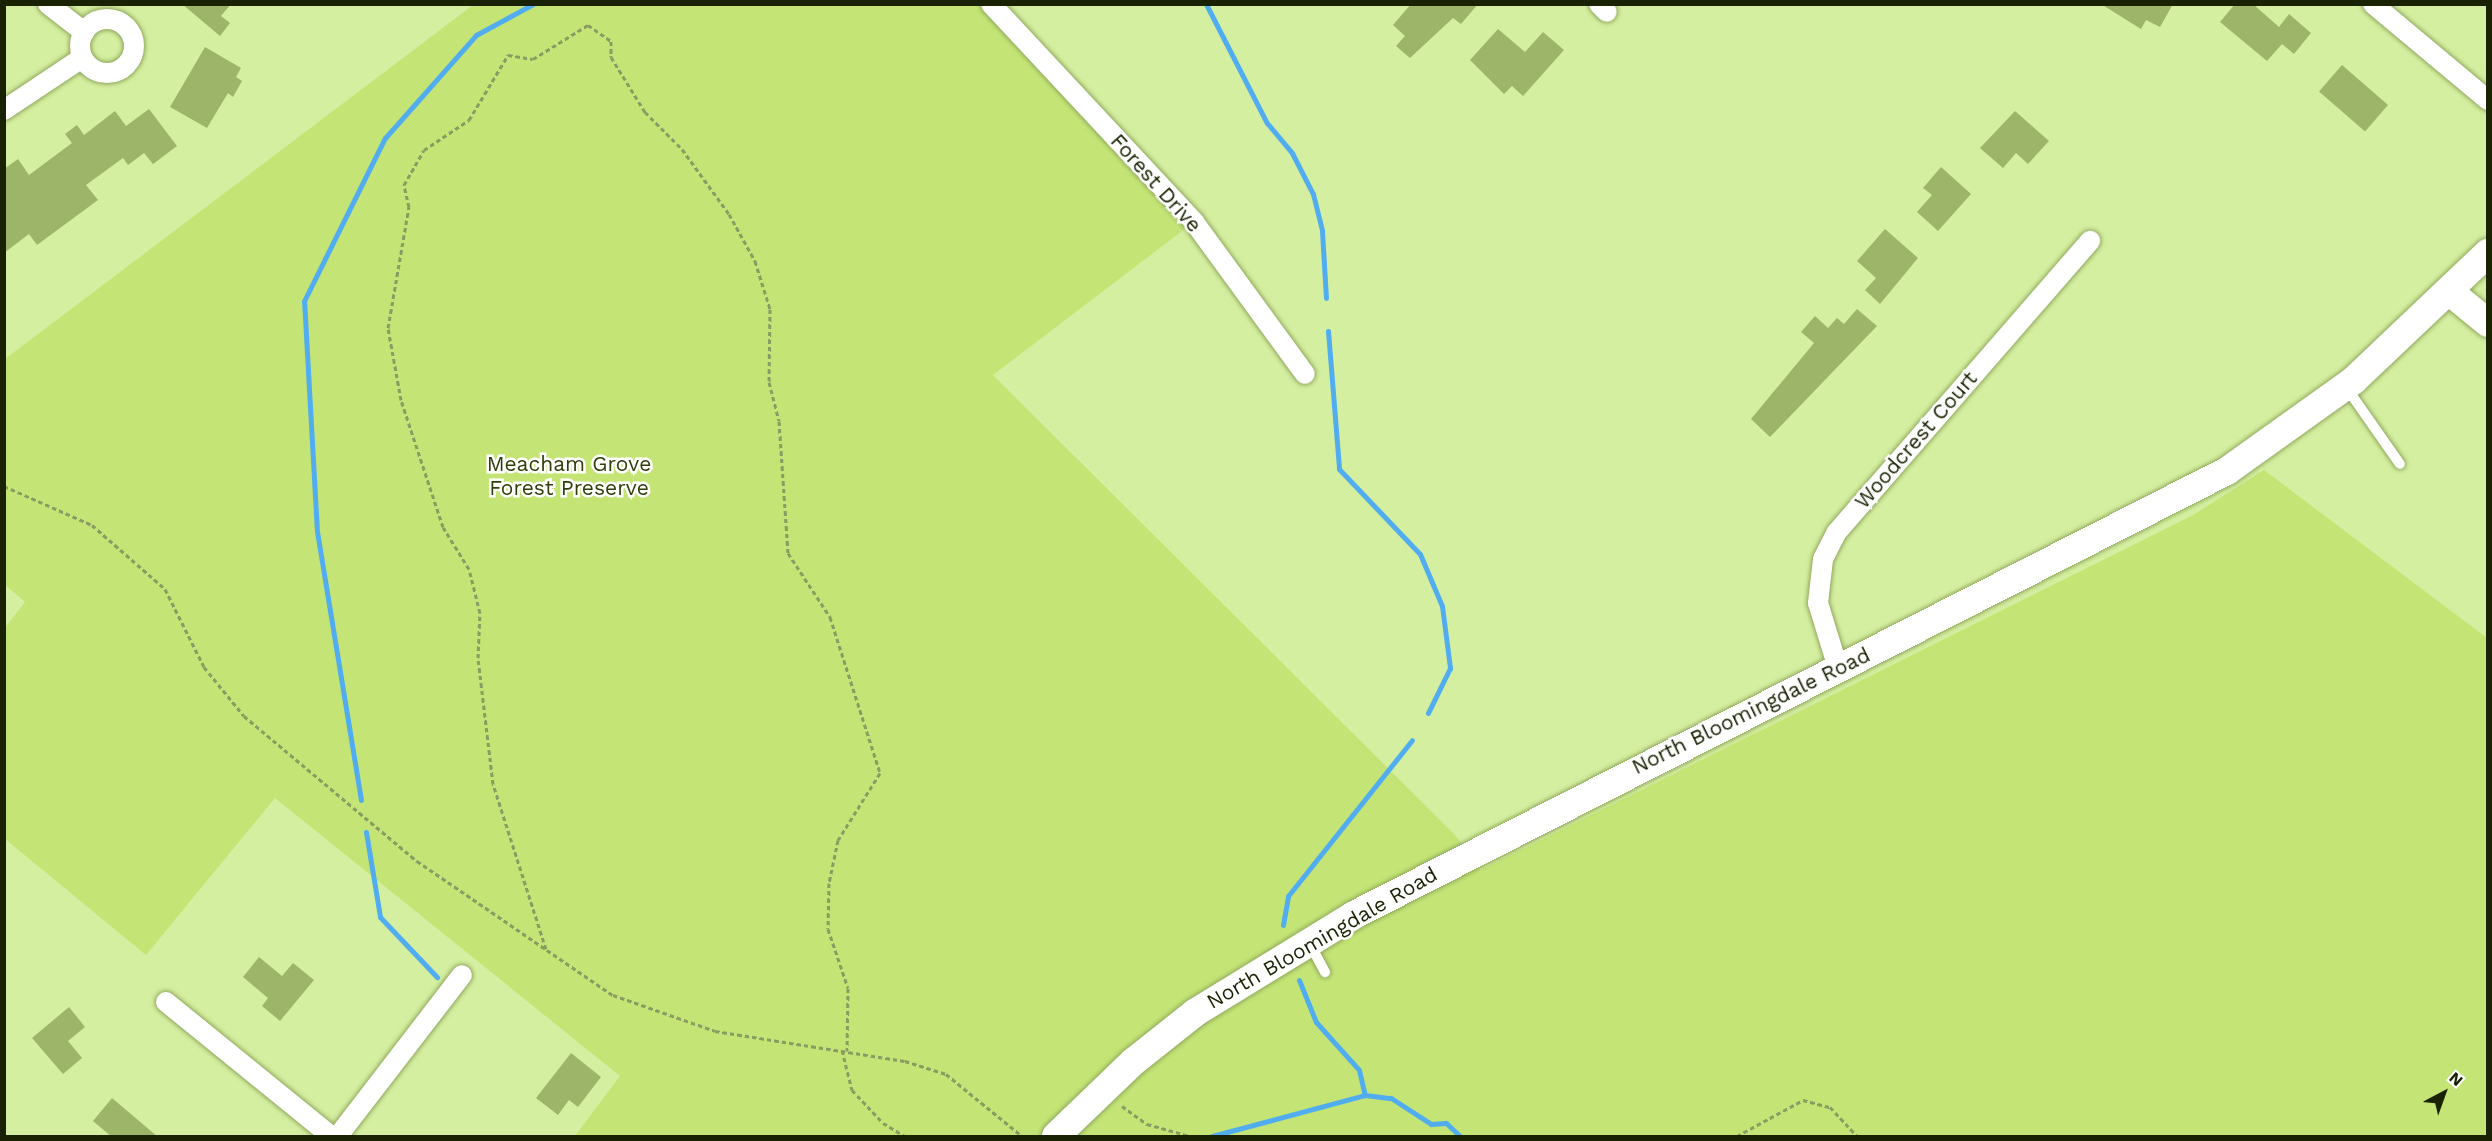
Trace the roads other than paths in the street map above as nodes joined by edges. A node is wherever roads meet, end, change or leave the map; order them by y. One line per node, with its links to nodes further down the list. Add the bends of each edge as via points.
1 (48, 4): 4 (street)
2 (991, 4): 12 (street, Forest Drive, via 1194,222)
3 (2373, 4): 6 (street)
4 (84, 32): 5 (street); 5 (street, via 97,21 115,20 129,31 134,48 127,64 112,73 95,71)
5 (82, 58): 7 (street)
6 (2487, 100)
7 (4, 110)
8 (2090, 241): 15 (street, Woodcrest Court, via 1837,532 1823,559 1818,592)
9 (2487, 253): 10 (main road, North Bloomingdale Road)
10 (2451, 292): 11 (main road); 13 (main road, North Bloomingdale Road)
11 (2487, 323)
12 (1305, 374)
13 (2346, 386): 14 (lane); 15 (main road, North Bloomingdale Road, via 2202,486)
14 (2400, 464)
15 (1838, 668): 16 (main road, North Bloomingdale Road, via 1487,843)
16 (1309, 941): 17 (lane); 22 (main road, North Bloomingdale Road, via 1167,1034)
17 (1325, 972)
18 (462, 975): 21 (street)
19 (166, 1002): 20 (street)
20 (331, 1137)
21 (338, 1137)
22 (1056, 1137)

